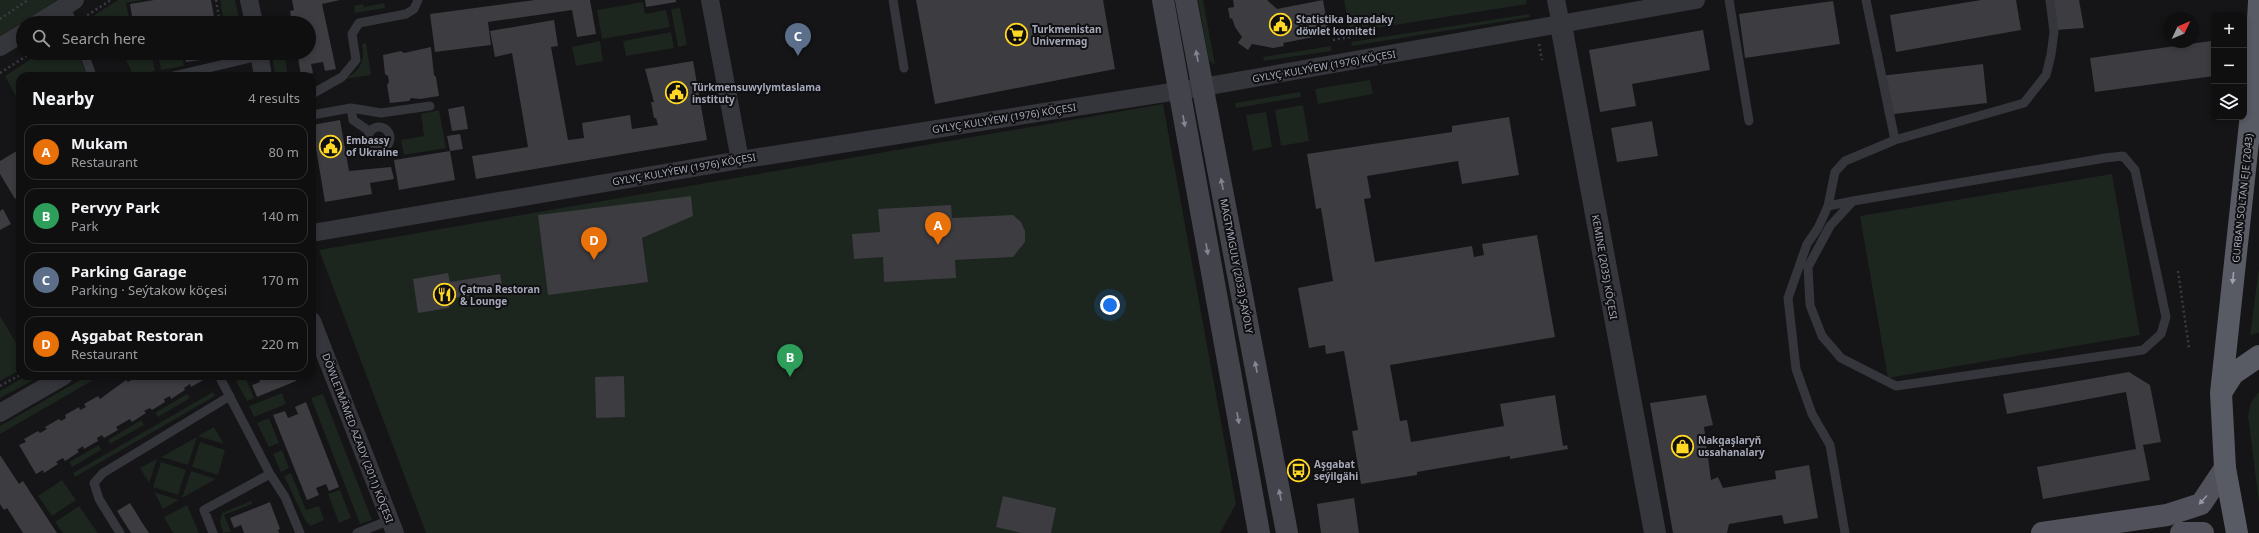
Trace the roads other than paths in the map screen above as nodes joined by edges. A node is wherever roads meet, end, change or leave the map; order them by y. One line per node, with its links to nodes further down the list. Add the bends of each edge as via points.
1 (250, 0): 16 (street)
2 (418, 0): 29 (lane, via 414,9 406,14 359,23 352,34 356,60 342,77)
3 (710, 0): 38 (street)
4 (893, 0): 23 (lane)
5 (1163, 0): 28 (main road)
6 (1186, 0): 27 (main road, MAGTYMGULY (2033) ŞAÝOLY, one-way to 6)
7 (1556, 0): 17 (street, KEMINE (2035) KÖÇESI)
8 (1696, 0): 17 (street, GYLYÇ KULYÝEW (1976) KÖÇESI)
9 (1729, 0): 34 (lane)
10 (1866, 0): 37 (lane)
11 (2050, 0): 37 (lane, via 2054,32 2046,75 2024,103)
12 (2259, 2): 46 (highway, GURBAN SOLTAN EJE (2043), one-way to 46, via 2254,86)
13 (70, 3): 14 (street); 15 (lane)
14 (49, 16)
15 (74, 16)
16 (253, 16)
17 (1561, 25): 27 (street, GYLYÇ KULYÝEW (1976) KÖÇESI); 58 (street, KEMINE (2035) KÖÇESI)
18 (16, 37): 19 (street)
19 (0, 47)
20 (86, 60): 24 (lane)
21 (236, 60): 25 (lane)
22 (260, 60): 26 (street)
23 (904, 68)
24 (91, 72)
25 (189, 72)
26 (261, 72)
27 (1203, 86): 28 (street, GYLYÇ KULYÝEW (1976) KÖÇESI); 57 (main road, MAGTYMGULY (2033) ŞAÝOLY, one-way to 27)
28 (1179, 90): 38 (street, GYLYÇ KULYÝEW (1976) KÖÇESI); 56 (main road, one-way to 56)
29 (316, 92)
30 (430, 106): 32 (lane)
31 (351, 108): 32 (lane); 33 (lane); 36 (lane, via 353,120)
32 (387, 112): 35 (lane, via 388,120)
33 (316, 114)
34 (1749, 121)
35 (384, 128): 36 (lane, via 375,127); 36 (lane, via 390,139 388,145 382,149 370,146 367,140)
36 (369, 131)
37 (1895, 140): 40 (lane, via 1845,161 1838,167 1833,178)
38 (740, 160): 41 (street, GYLYÇ KULYÝEW (1976) KÖÇESI)
39 (1853, 201): 39 (lane, via 2123,156 2135,170 2166,317 2161,334 2143,350 1896,386 1884,381 1841,358 1822,336 1810,305 1808,267 1830,226); 40 (lane)
40 (1828, 206): 59 (lane, via 1807,244 1788,298 1796,369 1812,414 1830,445)
41 (316, 232)
42 (316, 332): 51 (street, DÖWLETMÄMED AZADY (2011) KÖÇESI)
43 (2259, 356): 46 (highway, via 2233,374)
44 (57, 380): 48 (street)
45 (221, 380): 47 (lane)
46 (2221, 393): 49 (highway, GURBAN SOLTAN EJE (2043))
47 (230, 396): 50 (lane); 52 (lane, via 103,473 94,483 99,499)
48 (0, 413)
49 (2225, 468): 60 (main road, one-way to 60, via 2201,504 2166,515); 63 (highway, GURBAN SOLTAN EJE (2043))
50 (270, 474): 53 (lane, via 204,510); 54 (lane, via 285,497)
51 (393, 527): 55 (lane)
52 (120, 533)
53 (213, 533)
54 (300, 533)
55 (357, 533)
56 (1259, 533)
57 (1287, 533)
58 (1654, 533)
59 (1846, 533)
60 (2042, 533)
61 (2181, 533): 62 (main road)
62 (2203, 533)
63 (2237, 533)

